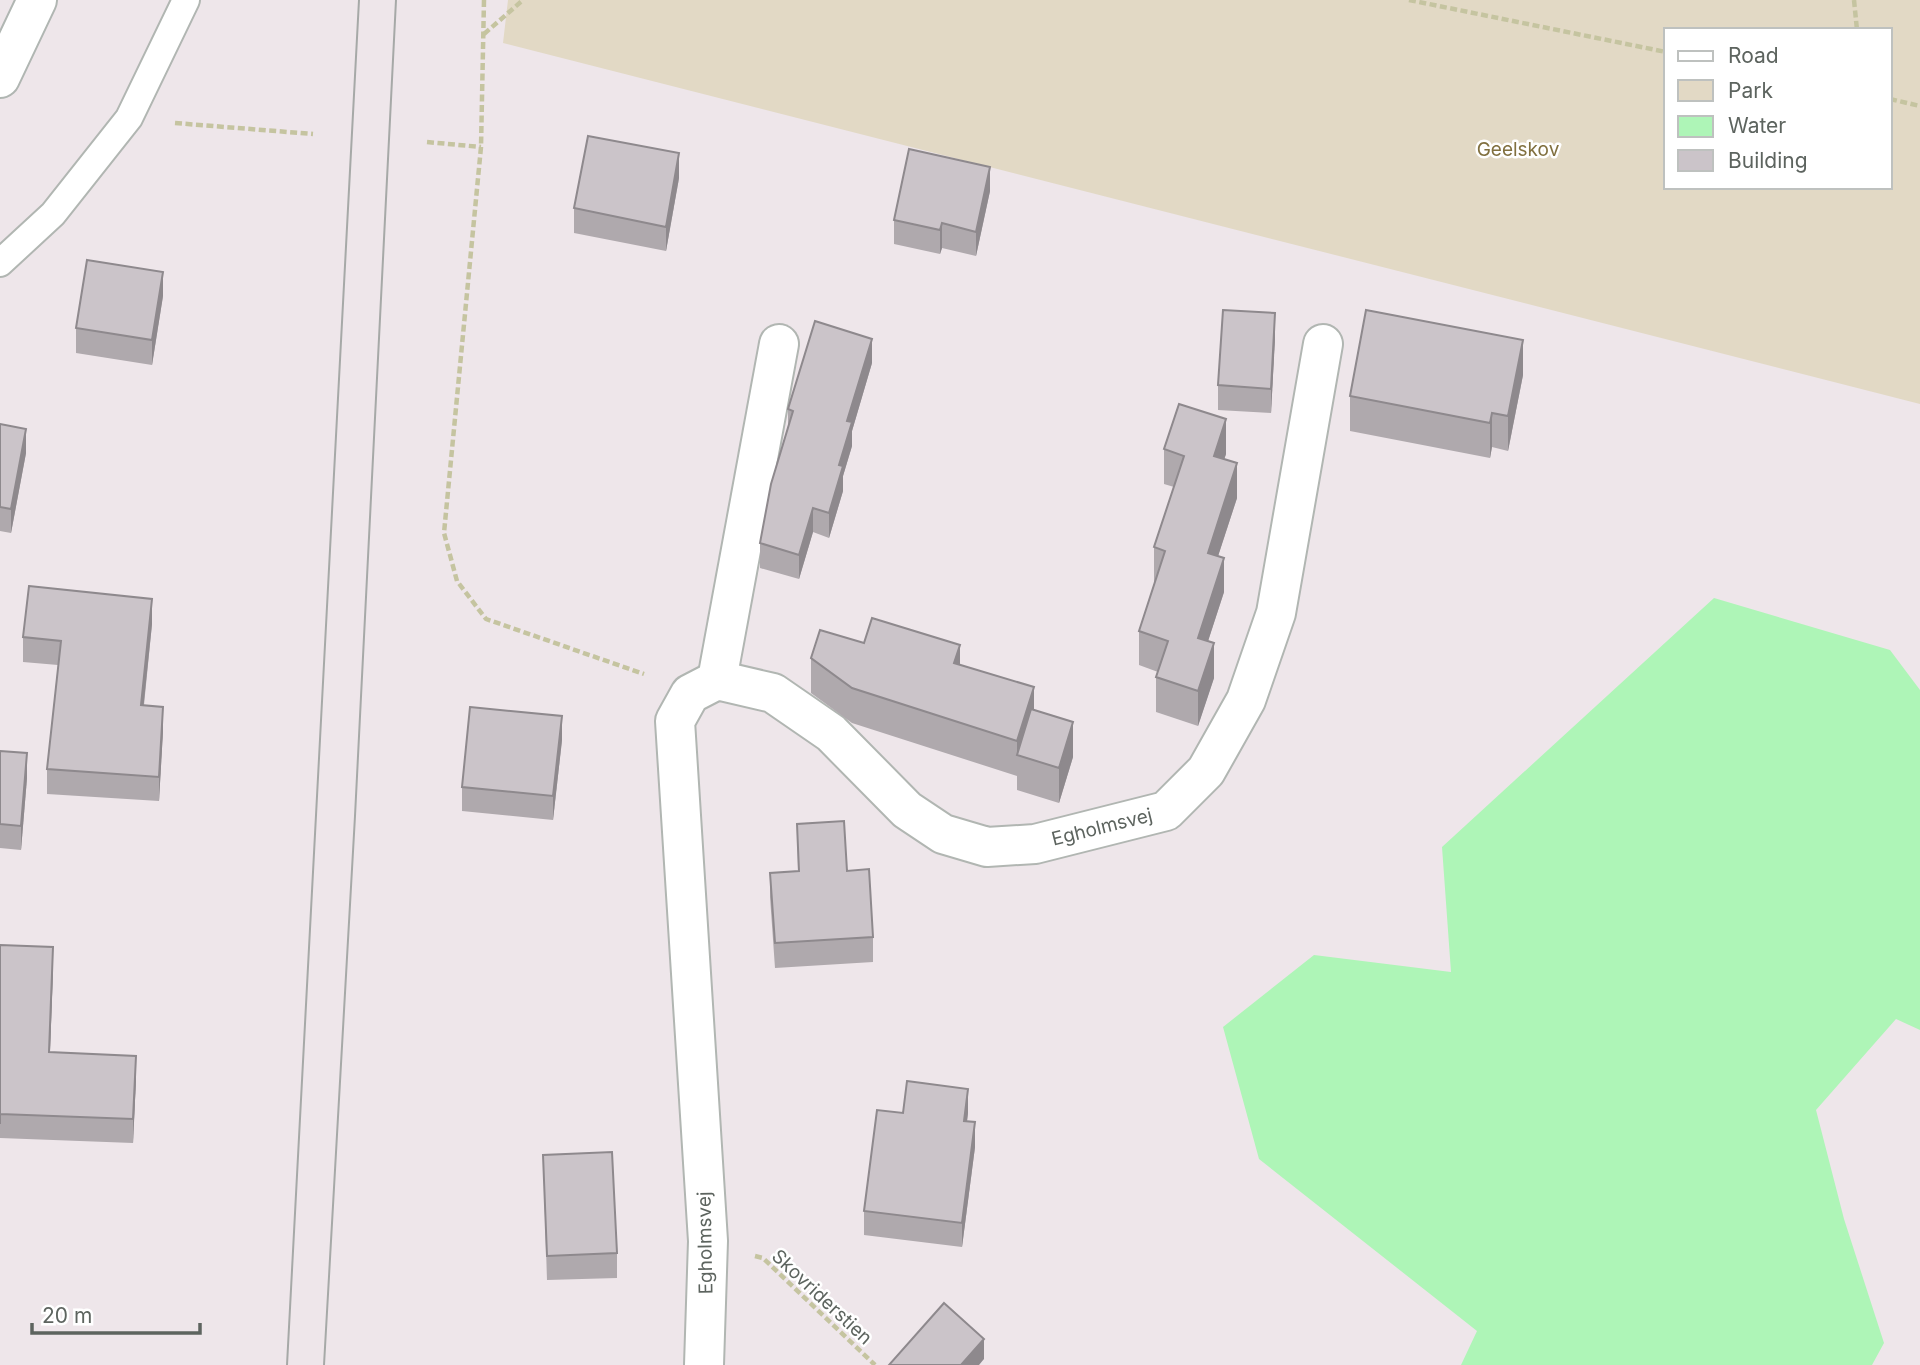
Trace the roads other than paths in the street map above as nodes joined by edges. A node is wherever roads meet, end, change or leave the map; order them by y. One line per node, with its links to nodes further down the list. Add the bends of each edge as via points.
1 (37, 0): 3 (street)
2 (186, 0): 4 (lane, via 129,118 53,214)
3 (0, 78)
4 (0, 263)
5 (779, 344): 7 (street, Egholmsvej)
6 (1322, 344): 7 (street, Egholmsvej, via 1276,613 1246,699 1206,771 1166,811 1035,844 987,847 943,834 907,810 831,733 773,692)
7 (703, 687): 8 (street, Egholmsvej, via 675,722 708,1241)
8 (704, 1365)

